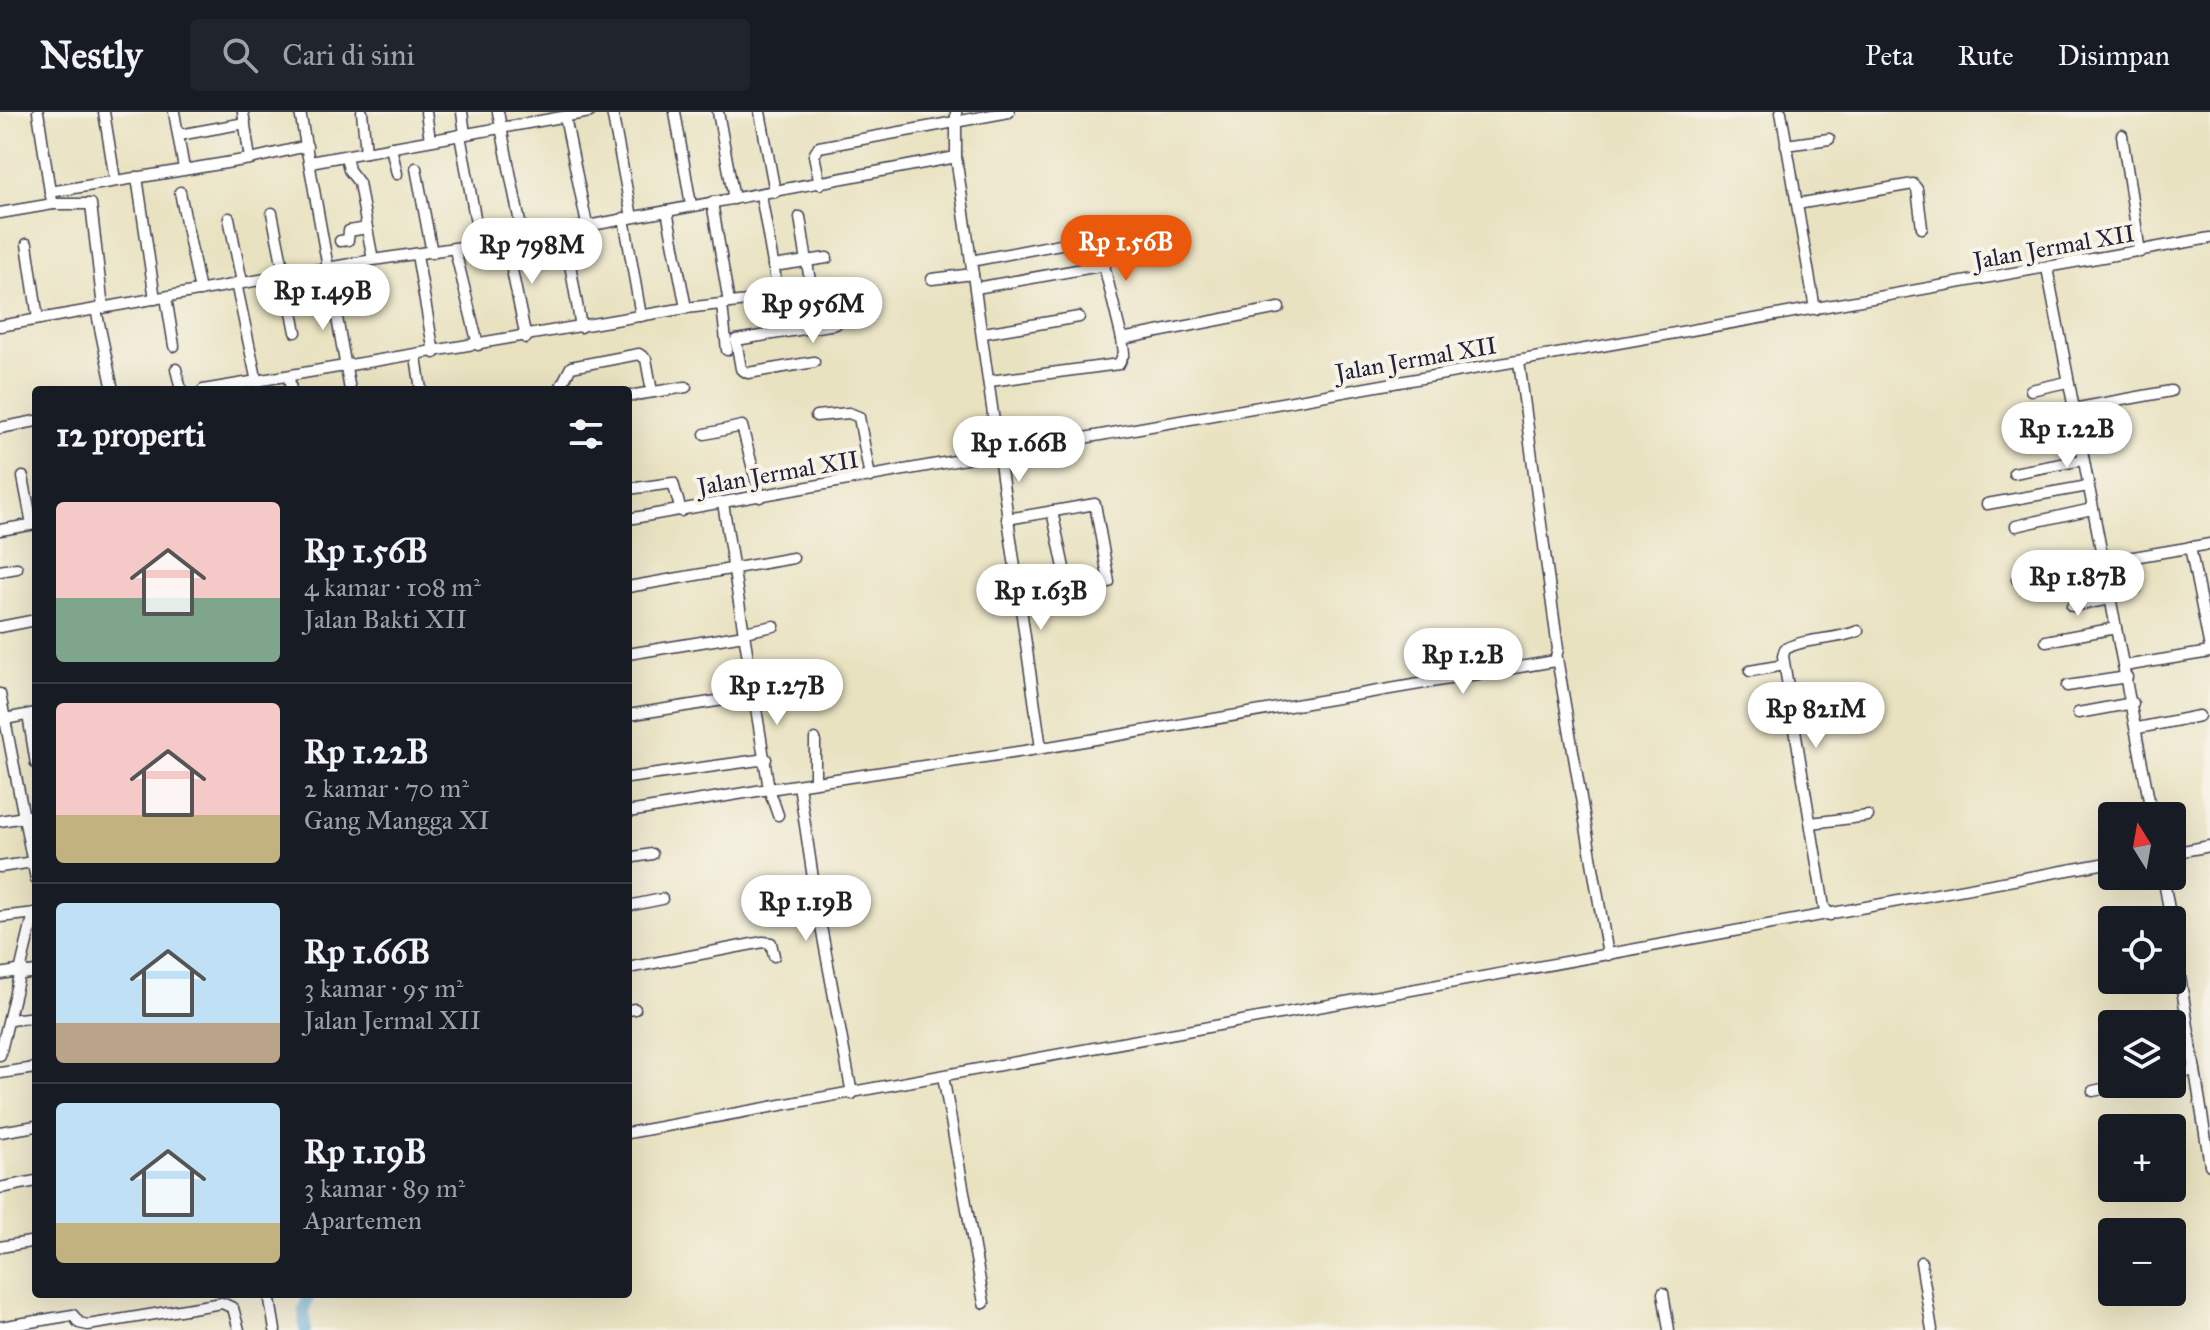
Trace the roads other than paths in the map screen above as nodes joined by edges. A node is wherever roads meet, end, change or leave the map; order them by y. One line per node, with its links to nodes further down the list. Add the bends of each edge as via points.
1 (38, 112): 39 (street)
2 (104, 112): 37 (street)
3 (174, 112): 21 (street)
4 (300, 112): 26 (street)
5 (362, 112): 28 (street)
6 (426, 112): 24 (street)
7 (462, 112): 20 (street)
8 (498, 112): 19 (street)
9 (612, 112): 51 (street)
10 (675, 112): 47 (street)
11 (718, 112): 43 (street)
12 (760, 112): 41 (street)
13 (1009, 112): 18 (street)
14 (1781, 112): 25 (street)
15 (583, 113): 17 (street)
16 (244, 117): 21 (street); 31 (street)
17 (565, 117): 19 (street); 54 (street)
18 (956, 117): 30 (street); 38 (street, via 819,147 814,155)
19 (501, 128): 20 (street); 58 (street)
20 (463, 134): 24 (street); 63 (street)
21 (179, 135): 34 (street)
22 (2122, 135): 65 (street)
23 (1829, 139): 25 (street)
24 (430, 140): 27 (street)
25 (1786, 145): 46 (street)
26 (307, 146): 31 (street); 32 (street)
27 (391, 147): 28 (street); 35 (street)
28 (366, 152): 29 (street)
29 (346, 156): 32 (street); 55 (street, via 359,183)
30 (956, 157): 38 (street); 71 (street)
31 (250, 159): 34 (street)
32 (310, 162): 74 (street)
33 (416, 168): 66 (street)
34 (184, 169): 36 (street)
35 (397, 174)
36 (137, 177): 37 (street); 84 (street)
37 (115, 180): 39 (street)
38 (820, 184): 41 (street)
39 (50, 192): 45 (street)
40 (180, 192): 81 (street)
41 (775, 192): 42 (street)
42 (761, 195): 43 (street); 73 (street)
43 (734, 199): 44 (street)
44 (712, 202): 47 (street); 86 (street)
45 (53, 204): 49 (street); 87 (street, via 91,204)
46 (1797, 204): 56 (street, via 1911,183 1917,189); 90 (street)
47 (691, 205): 48 (street)
48 (667, 211): 51 (street); 88 (street)
49 (0, 213)
50 (272, 213): 77 (street)
51 (628, 217): 54 (street); 91 (street)
52 (800, 217): 70 (street)
53 (229, 218): 79 (street)
54 (587, 225): 57 (street)
55 (367, 228): 60 (street, via 349,231 348,240); 69 (street)
56 (1922, 228)
57 (564, 230): 58 (street); 96 (street)
58 (523, 238): 61 (street)
59 (2210, 238): 65 (street, Jalan Jermal XII)
60 (340, 241)
61 (506, 241): 63 (street); 100 (street)
62 (27, 244): 93 (street)
63 (480, 245): 64 (street)
64 (455, 250): 66 (street); 102 (street)
65 (2140, 252): 75 (street, Jalan Jermal XII)
66 (432, 253): 67 (street)
67 (417, 255): 69 (street); 105 (street)
68 (827, 258): 70 (street)
69 (373, 260): 74 (street)
70 (806, 261): 73 (street); 83 (street)
71 (971, 261): 72 (street, via 1094,237); 76 (street)
72 (1105, 265): 80 (street); 101 (street)
73 (773, 266): 85 (street)
74 (330, 268): 77 (street); 109 (street)
75 (2047, 268): 90 (street, Jalan Jermal XII); 114 (street)
76 (973, 274): 78 (street); 80 (street)
77 (286, 275): 79 (street); 97 (street)
78 (932, 279)
79 (239, 283): 81 (street); 113 (street)
80 (976, 288): 99 (street)
81 (200, 291): 84 (street)
82 (834, 291): 83 (street)
83 (812, 294): 85 (street)
84 (160, 298): 87 (street); 103 (street)
85 (778, 298): 86 (street); 98 (street)
86 (726, 304): 88 (street); 104 (street)
87 (100, 308): 93 (street); 115 (street)
88 (686, 308): 91 (street)
89 (1279, 308): 101 (street)
90 (1815, 309): 108 (street, Jalan Jermal XII)
91 (641, 316): 96 (street)
92 (1079, 317): 99 (street)
93 (38, 319): 95 (street)
94 (836, 324): 98 (street)
95 (0, 326)
96 (581, 327): 100 (street)
97 (296, 332)
98 (785, 332): 107 (street, via 736,340 742,371)
99 (984, 333): 112 (street)
100 (526, 338): 102 (street)
101 (1122, 339): 112 (street, via 1119,364)
102 (478, 345): 105 (street)
103 (174, 346)
104 (727, 350)
105 (434, 353): 106 (street)
106 (416, 356): 109 (street); 120 (street)
107 (814, 362)
108 (1519, 362): 134 (street, Jalan Jermal XII); 176 (street)
109 (346, 368): 111 (street); 119 (street)
110 (176, 369): 116 (street)
111 (289, 377): 113 (street); 118 (street)
112 (990, 381): 134 (street)
113 (257, 382): 117 (street)
114 (2067, 382): 123 (street); 127 (street)
115 (112, 386)
116 (180, 386)
117 (230, 386)
118 (290, 386)
119 (349, 386)
120 (420, 386)
121 (561, 386): 125 (street, via 575,366 639,354 646,359)
122 (686, 387): 125 (street)
123 (2031, 390)
124 (2171, 391): 127 (street)
125 (652, 392): 126 (street)
126 (632, 395)
127 (2073, 409): 132 (street)
128 (816, 416): 138 (street, via 859,417)
129 (32, 422): 131 (street)
130 (2118, 426): 132 (street)
131 (0, 428)
132 (2077, 433): 135 (street)
133 (705, 434): 141 (street, via 742,426)
134 (999, 454): 138 (street, Jalan Jermal XII); 149 (street)
135 (2082, 460): 136 (street); 139 (street)
136 (2014, 473)
137 (23, 477): 147 (street)
138 (870, 477): 141 (street, Jalan Jermal XII)
139 (2088, 486): 143 (street); 144 (street)
140 (632, 488): 145 (street, via 676,479)
141 (760, 497): 142 (street, Jalan Jermal XII)
142 (723, 503): 145 (street, Jalan Jermal XII); 158 (street)
143 (1987, 504)
144 (2092, 509): 151 (street); 156 (street)
145 (681, 511): 148 (street, Jalan Jermal XII)
146 (1052, 511): 149 (street); 161 (street); 162 (street, via 1096,505)
147 (32, 515)
148 (632, 518)
149 (1007, 519): 191 (street)
150 (32, 524): 152 (street)
151 (2016, 526)
152 (0, 530)
153 (2210, 544): 154 (street)
154 (2190, 547): 156 (street); 174 (street)
155 (793, 558): 158 (street)
156 (2104, 567): 160 (street); 165 (street)
157 (17, 568): 159 (street)
158 (735, 568): 163 (street); 172 (street)
159 (0, 571)
160 (2017, 579)
161 (1067, 582)
162 (1109, 582)
163 (632, 586)
164 (2136, 589): 165 (street)
165 (2110, 596): 166 (street); 170 (street)
166 (2072, 606)
167 (32, 621): 169 (street)
168 (774, 626): 172 (street)
169 (0, 627)
170 (2116, 628): 173 (street); 179 (street)
171 (1858, 631): 177 (street, via 1793,645 1785,649)
172 (744, 634): 175 (street); 182 (street)
173 (2046, 641)
174 (2210, 650): 179 (street)
175 (632, 653)
176 (1557, 658): 191 (street); 219 (street)
177 (1784, 665): 178 (street); 204 (street)
178 (1750, 671)
179 (2126, 671): 180 (street); 183 (street)
180 (2067, 686)
181 (0, 694): 188 (street)
182 (755, 695): 186 (street); 192 (street)
183 (2133, 703): 184 (street); 189 (street)
184 (2078, 713)
185 (32, 714): 188 (street)
186 (632, 714)
187 (2199, 716): 189 (street)
188 (2, 720): 202 (street)
189 (2138, 728): 197 (street)
190 (815, 739): 194 (street)
191 (1041, 748): 194 (street)
192 (766, 759): 193 (street); 196 (street)
193 (632, 777)
194 (815, 782): 195 (street)
195 (799, 785): 196 (street); 236 (street)
196 (769, 789): 198 (street); 199 (street)
197 (2150, 802)
198 (632, 811)
199 (778, 815)
200 (32, 816): 202 (street)
201 (1868, 816): 204 (street)
202 (24, 817): 203 (street); 208 (street)
203 (0, 821)
204 (1811, 823): 216 (street, via 1824,907)
205 (2210, 846): 206 (street)
206 (2186, 850)
207 (652, 854): 209 (street)
208 (32, 857)
209 (632, 857)
210 (32, 862): 212 (street)
211 (2098, 865): 216 (street)
212 (0, 867)
213 (662, 899): 214 (street)
214 (632, 905)
215 (32, 913): 217 (street)
216 (1830, 915): 219 (street)
217 (0, 917)
218 (32, 927): 222 (street)
219 (1608, 955): 233 (street)
220 (774, 956): 221 (street, via 771,943 763,942)
221 (632, 967)
222 (22, 972): 223 (street); 224 (street); 227 (street)
223 (32, 972)
224 (0, 974)
225 (2183, 994): 230 (street)
226 (32, 1018): 227 (street)
227 (6, 1027): 228 (street)
228 (0, 1055)
229 (32, 1069): 232 (street)
230 (2195, 1070): 231 (street); 240 (street)
231 (2186, 1072)
232 (0, 1073)
233 (943, 1076): 236 (street); 248 (street)
234 (2098, 1090): 235 (street)
235 (2093, 1091)
236 (852, 1094): 239 (street)
237 (32, 1127): 238 (street)
238 (0, 1132)
239 (632, 1132)
240 (2210, 1165)
241 (32, 1182): 242 (street)
242 (0, 1188)
243 (32, 1242): 244 (street)
244 (0, 1247)
245 (1921, 1262): 254 (street)
246 (1663, 1293): 253 (street)
247 (270, 1298): 252 (street)
248 (984, 1303)
249 (0, 1327): 250 (street, via 73,1315)
250 (80, 1327): 251 (street, via 214,1304 233,1308)
251 (239, 1330)
252 (275, 1330)
253 (1669, 1330)
254 (1932, 1330)

